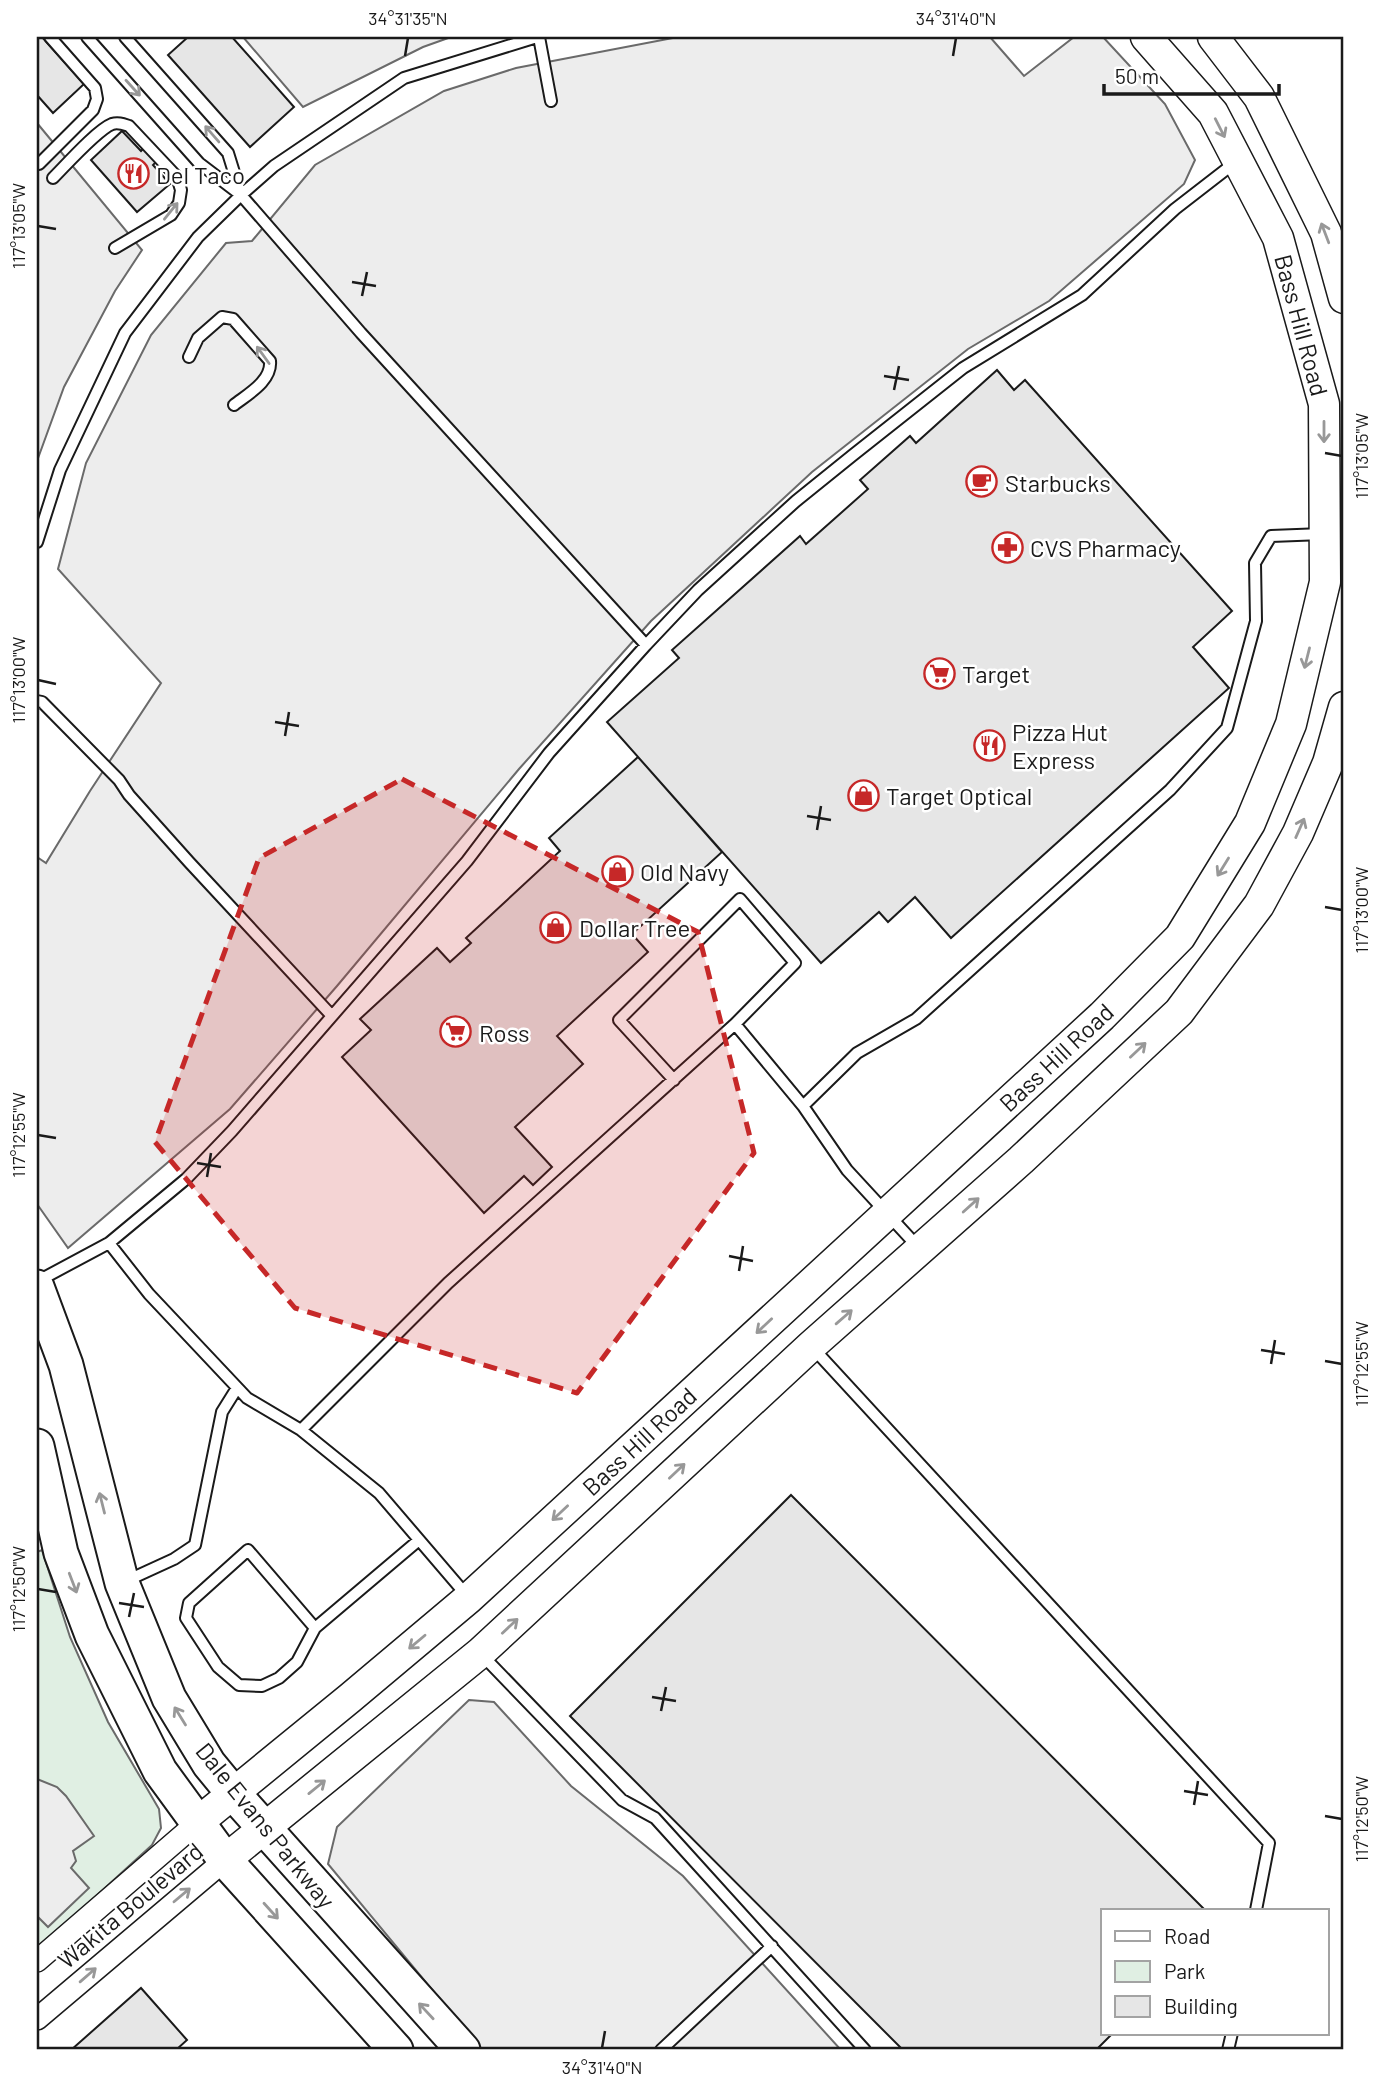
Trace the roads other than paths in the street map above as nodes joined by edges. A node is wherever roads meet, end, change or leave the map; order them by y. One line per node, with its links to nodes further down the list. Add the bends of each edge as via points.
1 (50, 37): 9 (lane, via 95,88 97,99 86,117)
2 (87, 37): 11 (lane, one-way to 11, via 199,163)
3 (125, 37): 11 (lane, one-way to 3, via 228,153)
4 (538, 37): 7 (lane); 11 (lane, via 404,78 274,166)
5 (1146, 37): 8 (main road, Bass Hill Road, one-way to 8, via 1213,113)
6 (1213, 37): 13 (main road, Bass Hill Road, one-way to 6, via 1326,233 1259,97)
7 (551, 101)
8 (1237, 160): 16 (main road, Bass Hill Road, one-way to 16, via 1278,238 1324,404); 18 (lane, via 1175,209 1082,295 963,368 853,454 796,501)
9 (39, 164)
10 (52, 178): 12 (lane, one-way to 10, via 171,215 181,190 177,177 129,126 120,123 100,132)
11 (241, 195): 17 (lane, via 198,237 125,333 60,470); 18 (lane)
12 (114, 247)
13 (1344, 298)
14 (189, 357): 15 (lane, one-way to 14, via 263,382 270,360 233,319 222,317 198,338)
15 (234, 405)
16 (1325, 534): 24 (lane, via 1271,536 1255,563 1256,621 1227,728 1178,781 916,1019 857,1053); 25 (main road, Bass Hill Road, one-way to 25, via 1325,582 1291,724 1250,823 1180,937 1102,1016)
17 (37, 542)
18 (646, 645): 21 (lane, via 549,753 467,860)
19 (37, 701): 21 (lane, via 119,780)
20 (1344, 707): 27 (main road, Bass Hill Road, one-way to 20, via 1179,1012 1259,905 1328,763)
21 (332, 1016): 26 (lane, via 195,1169)
22 (735, 1024): 23 (lane); 23 (lane, via 795,963 740,899 619,1020); 24 (lane)
23 (674, 1080): 31 (lane, via 448,1283)
24 (803, 1106): 25 (lane, via 847,1170)
25 (886, 1213): 27 (lane); 35 (main road, Bass Hill Road, one-way to 35)
26 (109, 1243): 28 (lane); 30 (lane, via 149,1294)
27 (920, 1250): 29 (main road, Bass Hill Road, one-way to 27)
28 (37, 1284): 34 (main road, Dale Evans Parkway, one-way to 28, via 66,1365)
29 (811, 1346): 37 (main road, Bass Hill Road, one-way to 29); 42 (lane, via 1269,1843)
30 (237, 1388): 31 (lane); 34 (lane, via 222,1412 195,1545)
31 (301, 1430): 33 (lane, via 379,1493)
32 (37, 1446): 39 (main road, Dale Evans Parkway, one-way to 39, via 61,1553 92,1635 160,1771)
33 (419, 1540): 35 (lane); 36 (lane)
34 (122, 1583): 38 (main road, Dale Evans Parkway, one-way to 34, via 209,1764 169,1698)
35 (469, 1598): 38 (main road, Bass Hill Road, one-way to 38)
36 (316, 1628): 36 (lane, via 297,1662 279,1678 262,1686 239,1685 218,1667 186,1618 189,1603 248,1550)
37 (480, 1653): 40 (main road, Bass Hill Road, one-way to 37); 43 (lane, via 622,1800 655,1818)
38 (232, 1792): 39 (main road, Bass Hill Road); 40 (main road, Dale Evans Parkway)
39 (197, 1823): 41 (main road, Dale Evans Parkway); 44 (street, Wakita Boulevard)
40 (263, 1829): 41 (main road, Bass Hill Road); 47 (main road, Dale Evans Parkway, one-way to 40)
41 (225, 1860): 45 (street, Wakita Boulevard, one-way to 41); 46 (main road, Dale Evans Parkway, one-way to 46)
42 (1256, 1909)
43 (772, 1946): 48 (lane); 49 (lane)
44 (37, 1961)
45 (37, 2019)
46 (396, 2050)
47 (463, 2050)
48 (660, 2050)
49 (865, 2050)

